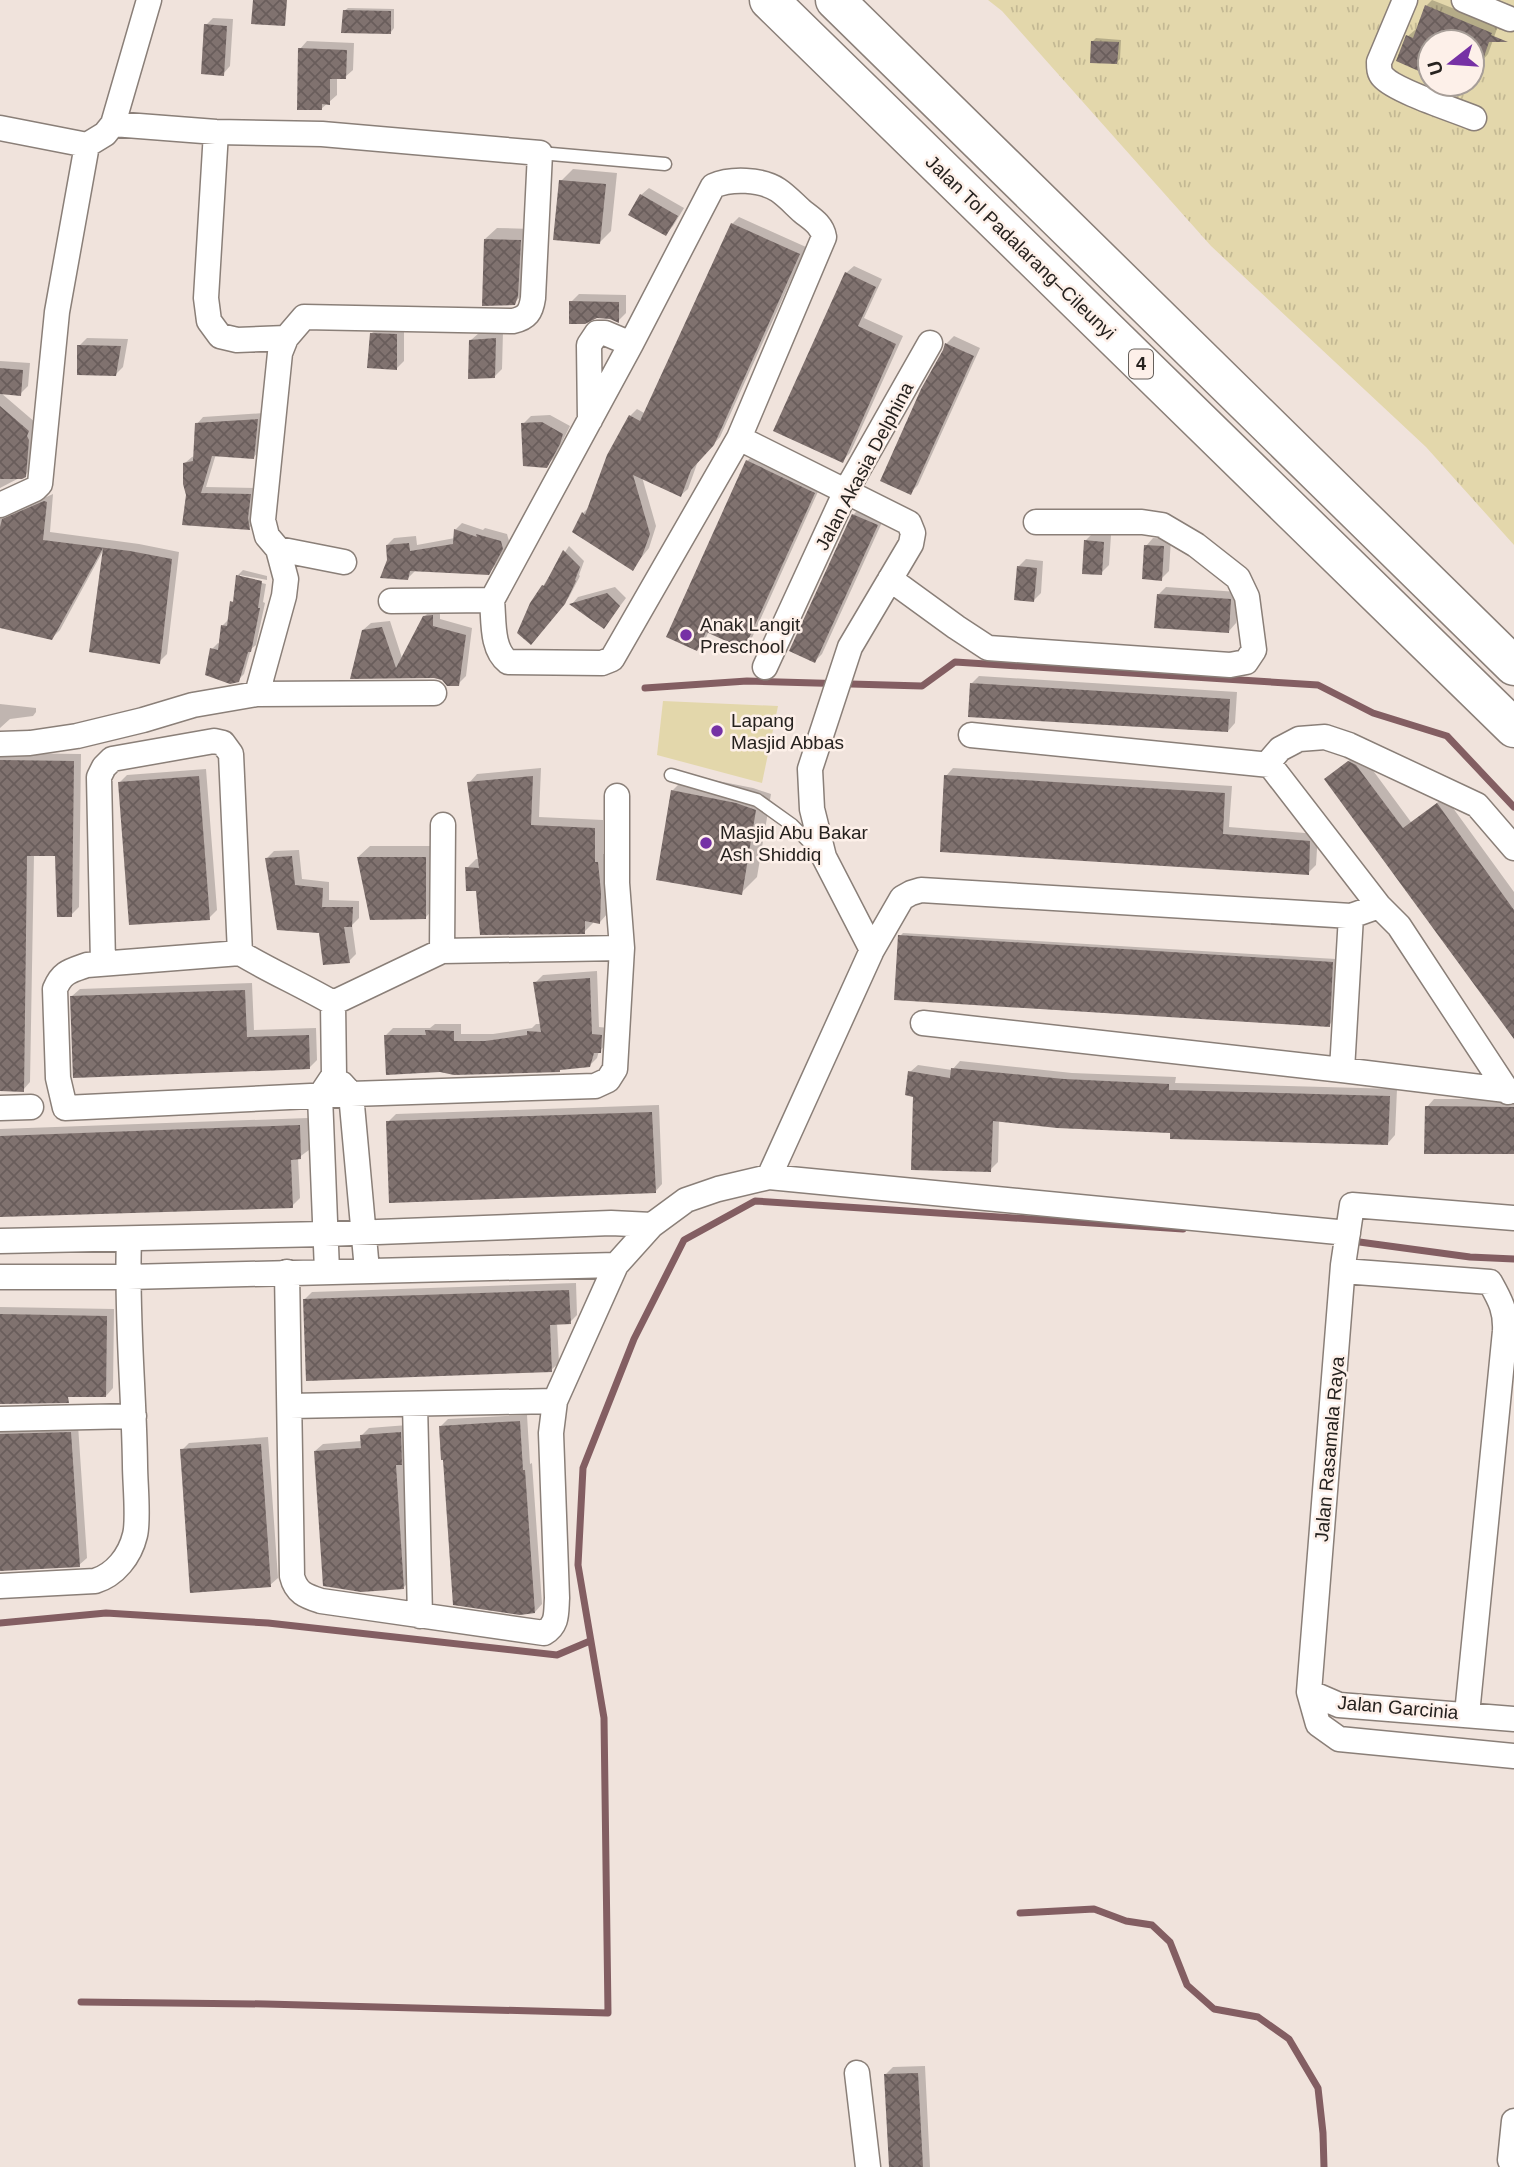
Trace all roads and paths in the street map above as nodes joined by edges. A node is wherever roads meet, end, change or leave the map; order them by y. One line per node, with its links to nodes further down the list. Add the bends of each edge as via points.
1 (149, 0): 8 (street)
2 (769, 0): 31 (highway, Jalan Tol Padalarang–Cileunyi / 4)
3 (835, 0): 27 (highway, 4)
4 (1405, 0): 7 (street, via 1379,62 1384,79)
5 (1464, 0): 6 (street)
6 (1510, 19)
7 (1474, 118)
8 (113, 124): 10 (street); 11 (street)
9 (0, 128): 11 (street)
10 (216, 132): 12 (street, via 322,134); 14 (street, via 206,298 209,321 220,336 237,340)
11 (87, 145): 20 (street, via 57,312 40,484)
12 (540, 153): 13 (lane); 14 (street, via 533,298 531,310 523,318 304,317)
13 (665, 164)
14 (286, 338): 22 (street, via 280,353 262,520)
15 (930, 343): 19 (street, Jalan Akasia Delphina)
16 (631, 344): 17 (street); 17 (street, via 597,333 589,345); 18 (street, via 713,186 741,181 776,189 821,227 824,236)
17 (590, 421): 25 (street)
18 (740, 438): 19 (street); 25 (street, via 612,659 602,663 508,662 496,645)
19 (846, 491): 24 (street, via 909,523 911,544); 28 (street, Jalan Akasia Delphina)
20 (0, 505)
21 (1036, 522): 24 (street, via 1162,525 1238,578 1247,597 1254,650 1246,662 1230,665 988,648)
22 (278, 549): 23 (street); 30 (street, via 286,579 284,596)
23 (344, 562)
24 (890, 579): 39 (street, via 850,647 810,769 812,809)
25 (492, 600): 26 (street)
26 (391, 601)
27 (1514, 666)
28 (765, 667)
29 (434, 693): 30 (street)
30 (257, 694): 33 (street, via 192,705 77,736)
31 (1514, 728)
32 (971, 735): 34 (street)
33 (0, 744)
34 (1267, 764): 38 (street, via 1280,749 1298,739 1325,737 1349,745 1477,805); 40 (street)
35 (671, 775): 39 (lane, via 757,800 792,825)
36 (617, 796): 42 (street)
37 (443, 825): 44 (street)
38 (1514, 848)
39 (824, 857): 43 (street)
40 (1379, 906): 41 (street); 51 (street, via 1399,926)
41 (1351, 916): 43 (street, via 921,890 902,898); 49 (street)
42 (622, 948): 44 (street); 52 (street, via 615,1069 602,1083)
43 (872, 950): 55 (street)
44 (442, 951): 47 (street)
45 (240, 953): 46 (street); 46 (street, via 231,754 223,743 214,741 112,759 104,767 99,777); 47 (street)
46 (103, 963): 50 (street, via 70,971 55,989 58,1078 65,1108)
47 (333, 1003): 50 (street)
48 (923, 1023): 49 (street)
49 (1342, 1070): 51 (street)
50 (327, 1086): 52 (street); 59 (street)
51 (1511, 1091)
52 (351, 1094): 58 (street)
53 (31, 1107): 54 (street)
54 (0, 1108)
55 (769, 1177): 57 (street, via 687,1200); 60 (street)
56 (1514, 1218): 60 (street, Jalan Rasamala Raya, via 1352,1205)
57 (652, 1225): 58 (street); 63 (street)
58 (365, 1231): 59 (street); 65 (street)
59 (326, 1234): 61 (street); 66 (street)
60 (1348, 1236): 64 (street, Jalan Rasamala Raya)
61 (129, 1240): 62 (street); 69 (street)
62 (0, 1241)
63 (616, 1265): 65 (street); 70 (street)
64 (1343, 1268): 77 (street, Jalan Rasamala Raya); 78 (street, via 1490,1282 1502,1301 1505,1331)
65 (367, 1270): 66 (street)
66 (327, 1271): 67 (street)
67 (287, 1272): 69 (street); 72 (street)
68 (0, 1277): 69 (street)
69 (128, 1277): 73 (street)
70 (555, 1401): 71 (street); 76 (street, via 551,1433 557,1598 551,1629 544,1633)
71 (415, 1404): 72 (street); 76 (street)
72 (290, 1406): 76 (street, via 294,1586 301,1594 321,1601)
73 (134, 1416): 74 (street); 75 (street, via 136,1534 120,1564 109,1577 95,1581)
74 (0, 1419)
75 (0, 1586)
76 (420, 1616)
77 (1309, 1692): 78 (street, Jalan Garcinia, via 1339,1705); 80 (street, Jalan Garcinia, via 1318,1724 1339,1739)
78 (1467, 1714): 79 (street, Jalan Garcinia)
79 (1514, 1718)
80 (1514, 1756)
81 (857, 2073): 83 (street)
82 (1514, 2121): 84 (street)
83 (867, 2167)
84 (1513, 2167)

